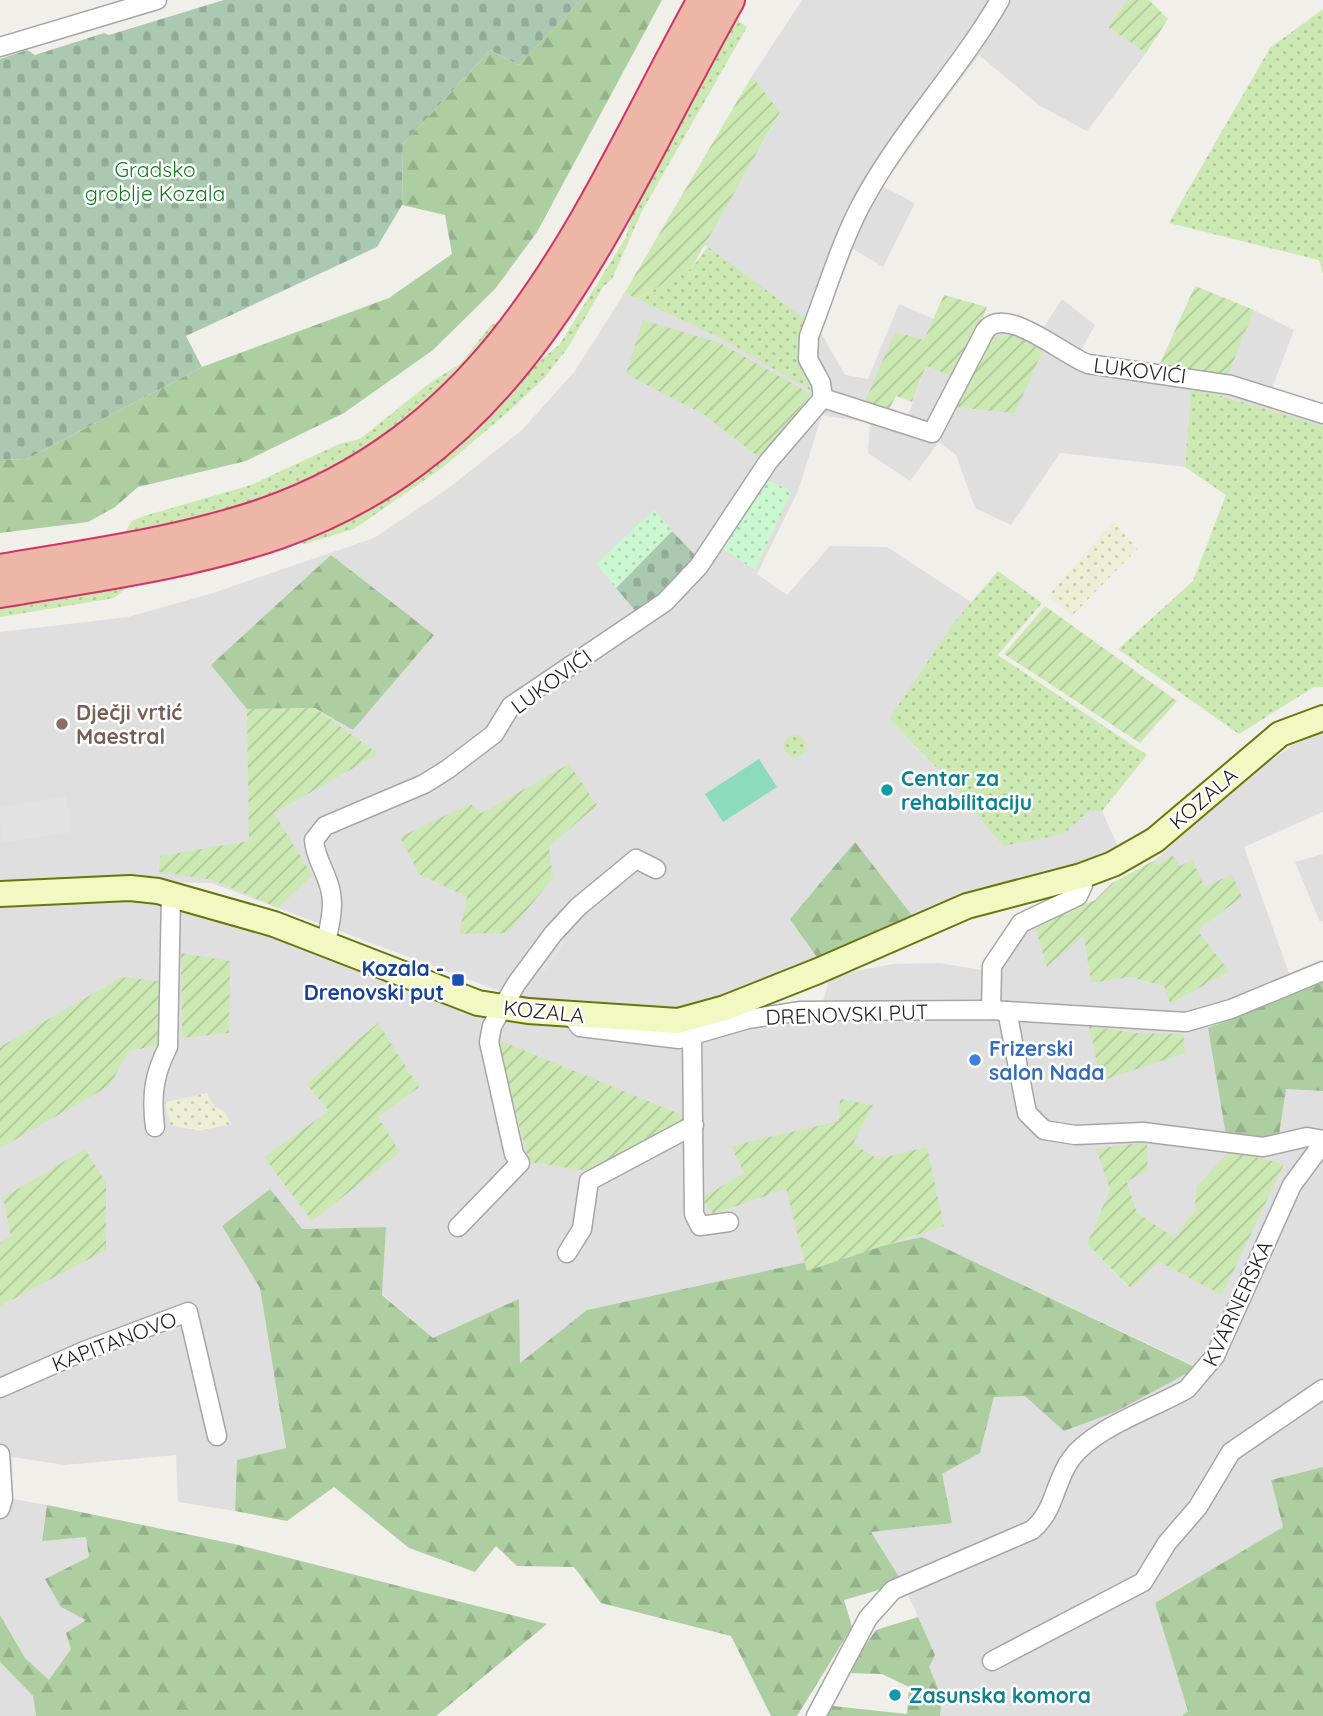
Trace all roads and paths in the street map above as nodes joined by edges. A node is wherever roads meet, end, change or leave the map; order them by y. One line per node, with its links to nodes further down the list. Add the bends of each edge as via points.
1 (157, 0): 5 (street)
2 (702, 0): 8 (highway, via 539,294 501,347 433,416 353,473 264,513 177,537)
3 (730, 0): 9 (highway, via 556,312 491,396 439,443 345,505 273,536 164,565)
4 (1000, 0): 6 (street, via 862,203 809,336 808,359 821,383)
5 (0, 47)
6 (823, 398): 7 (street, LUKOVIĆI, via 932,433 985,331 1001,323 1031,331 1088,364 1231,385); 15 (street, LUKOVIĆI, via 768,462 699,566 665,603 511,706 494,734 448,769 424,784 325,826 314,840 331,894)
7 (1323, 414)
8 (0, 569)
9 (0, 593)
10 (1323, 718): 12 (main road, KOZALA, via 1264,745 1155,840)
11 (656, 869): 17 (street, via 636,859 578,907 530,963)
12 (1081, 876): 18 (street, via 1078,896 1026,918 997,957 990,976); 19 (main road, KOZALA, via 957,910 702,1016 663,1021)
13 (0, 894): 14 (main road, KOZALA, via 131,888)
14 (171, 894): 15 (main road, KOZALA); 22 (street, via 168,1047 153,1086)
15 (326, 943): 17 (main road, KOZALA, via 450,993)
16 (1323, 971): 18 (street, DRENOVSKI PUT, via 1231,1009 1186,1022)
17 (503, 1008): 19 (main road, KOZALA); 25 (street, via 489,1042 514,1154 520,1163)
18 (999, 1010): 20 (street, DRENOVSKI PUT, via 782,1012); 23 (street, via 1027,1113 1044,1130 1075,1135 1143,1132 1263,1147 1307,1138)
19 (571, 1015): 20 (street, DRENOVSKI PUT, via 577,1025 592,1030)
20 (692, 1037): 21 (street)
21 (694, 1125): 24 (street, via 694,1214 700,1226); 26 (street, via 589,1181 582,1229)
22 (155, 1127)
23 (1323, 1141): 33 (street, KVARNERSKA, via 1292,1185 1215,1356 1198,1380 1081,1447 1065,1467 1046,1517 1032,1530 889,1594 869,1618)
24 (729, 1222)
25 (458, 1227)
26 (567, 1253)
27 (0, 1388): 29 (street, KAPITANOVO, via 188,1312)
28 (1323, 1389): 32 (street, via 1231,1452 1198,1507 1167,1543 1143,1582)
29 (217, 1436)
30 (0, 1454): 31 (street)
31 (0, 1509)
32 (992, 1661)
33 (816, 1716)

